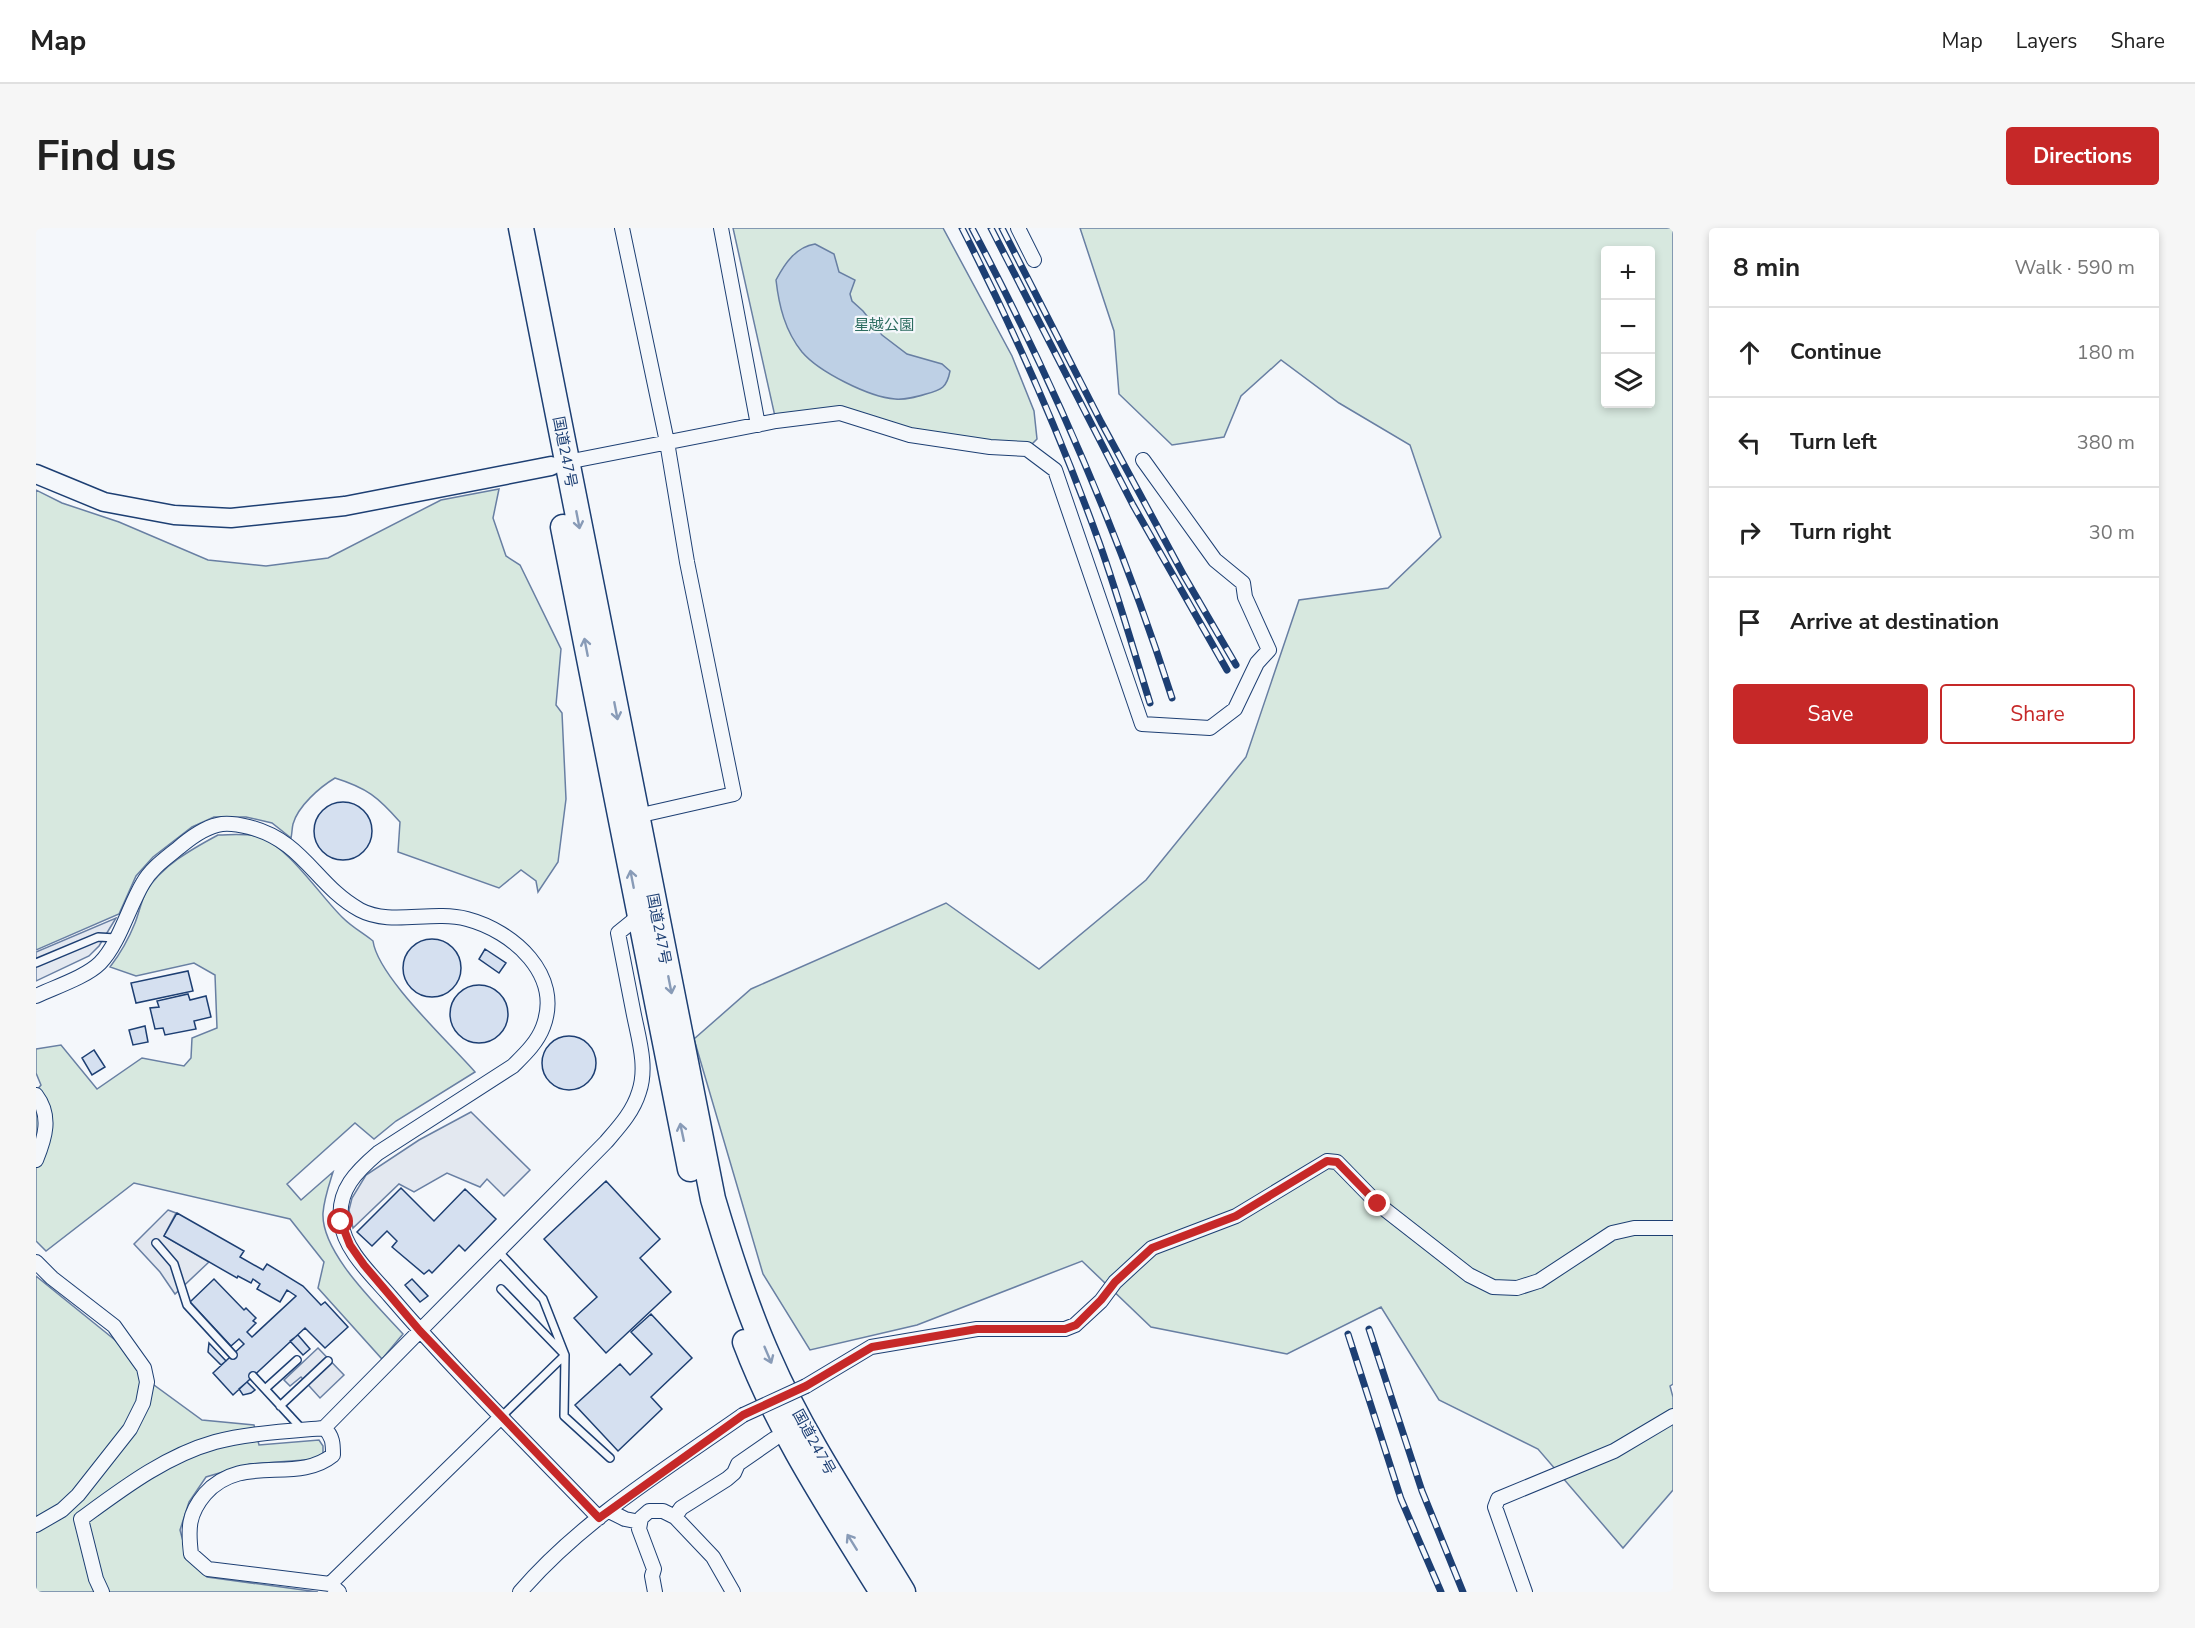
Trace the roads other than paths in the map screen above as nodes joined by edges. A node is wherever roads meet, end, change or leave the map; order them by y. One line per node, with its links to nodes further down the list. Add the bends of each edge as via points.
1 (505, 228): 10 (highway, 国道247号)
2 (521, 228): 10 (highway, 国道247号)
3 (622, 228): 8 (street)
4 (721, 228): 7 (street)
5 (1018, 228): 6 (street)
6 (1034, 260)
7 (758, 425): 8 (street); 9 (street, via 840,413 910,435 1027,449 1055,470 1142,724 1210,728 1235,710 1257,663 1269,650 1245,597 1243,583 1215,560)
8 (667, 442): 10 (street); 12 (street, via 734,794)
9 (1143, 460)
10 (559, 464): 11 (street, via 345,506 231,519 174,515 104,502); 12 (highway, 国道247号, one-way to 12); 13 (highway, 国道247号, one-way to 10)
11 (36, 474)
12 (637, 816): 50 (highway, 国道247号, one-way to 50, via 713,1199 729,1252 769,1360 813,1443)
13 (639, 916): 21 (street, via 618,933 642,1055 639,1092 625,1119 606,1142); 49 (highway, 国道247号, one-way to 13, via 785,1432 729,1303 694,1187)
14 (116, 938): 15 (lane, via 98,937); 16 (street, via 100,963 89,971); 24 (street, via 154,868 193,836 222,824 267,832 290,847 344,901 374,916 444,915 468,919 507,938 534,963 545,983 548,1007 543,1028 531,1048 513,1066 378,1153 347,1183 341,1202 341,1222 350,1245)
15 (36, 963)
16 (36, 996)
17 (36, 1095): 18 (street, via 45,1111 46,1128)
18 (36, 1160)
19 (1673, 1228): 39 (street, bridge, via 1634,1228 1612,1233 1539,1281 1517,1288 1492,1287 1469,1275 1378,1204 1337,1162 1327,1161 1236,1216 1152,1248 1076,1325 1065,1329 977,1329 872,1347 806,1386 743,1415)
20 (156, 1243): 25 (lane, via 174,1264 187,1305)
21 (498, 1251): 24 (street); 26 (lane, via 543,1299)
22 (36, 1262): 38 (street, via 114,1326 144,1368 147,1382 143,1403 130,1429)
23 (501, 1289): 26 (lane)
24 (420, 1331): 33 (street); 34 (street)
25 (233, 1354)
26 (565, 1356): 33 (lane); 37 (lane, via 564,1416)
27 (297, 1360): 30 (lane)
28 (328, 1361): 31 (lane)
29 (253, 1376): 30 (lane)
30 (265, 1389): 31 (lane)
31 (280, 1406): 35 (lane)
32 (1673, 1416): 51 (street, via 1614,1451 1498,1499 1495,1507)
33 (501, 1417): 39 (street); 44 (street)
34 (324, 1428): 35 (street); 44 (street, via 333,1441 333,1455 323,1464 231,1475 213,1485 196,1505 188,1528 191,1554 208,1569)
35 (303, 1430): 41 (street, via 218,1441 201,1447 145,1473)
36 (774, 1439): 40 (street, via 738,1464 727,1479 681,1508)
37 (610, 1458)
38 (62, 1510): 41 (street); 43 (street)
39 (604, 1515): 42 (street); 46 (street, via 545,1562)
40 (675, 1517): 42 (street, via 663,1511 649,1511); 48 (street, via 713,1557)
41 (81, 1519): 45 (street)
42 (640, 1522): 47 (street, via 654,1569)
43 (36, 1525)
44 (334, 1588)
45 (102, 1592)
46 (520, 1592)
47 (655, 1592)
48 (733, 1592)
49 (882, 1592)
50 (903, 1592)
51 (1525, 1592)

